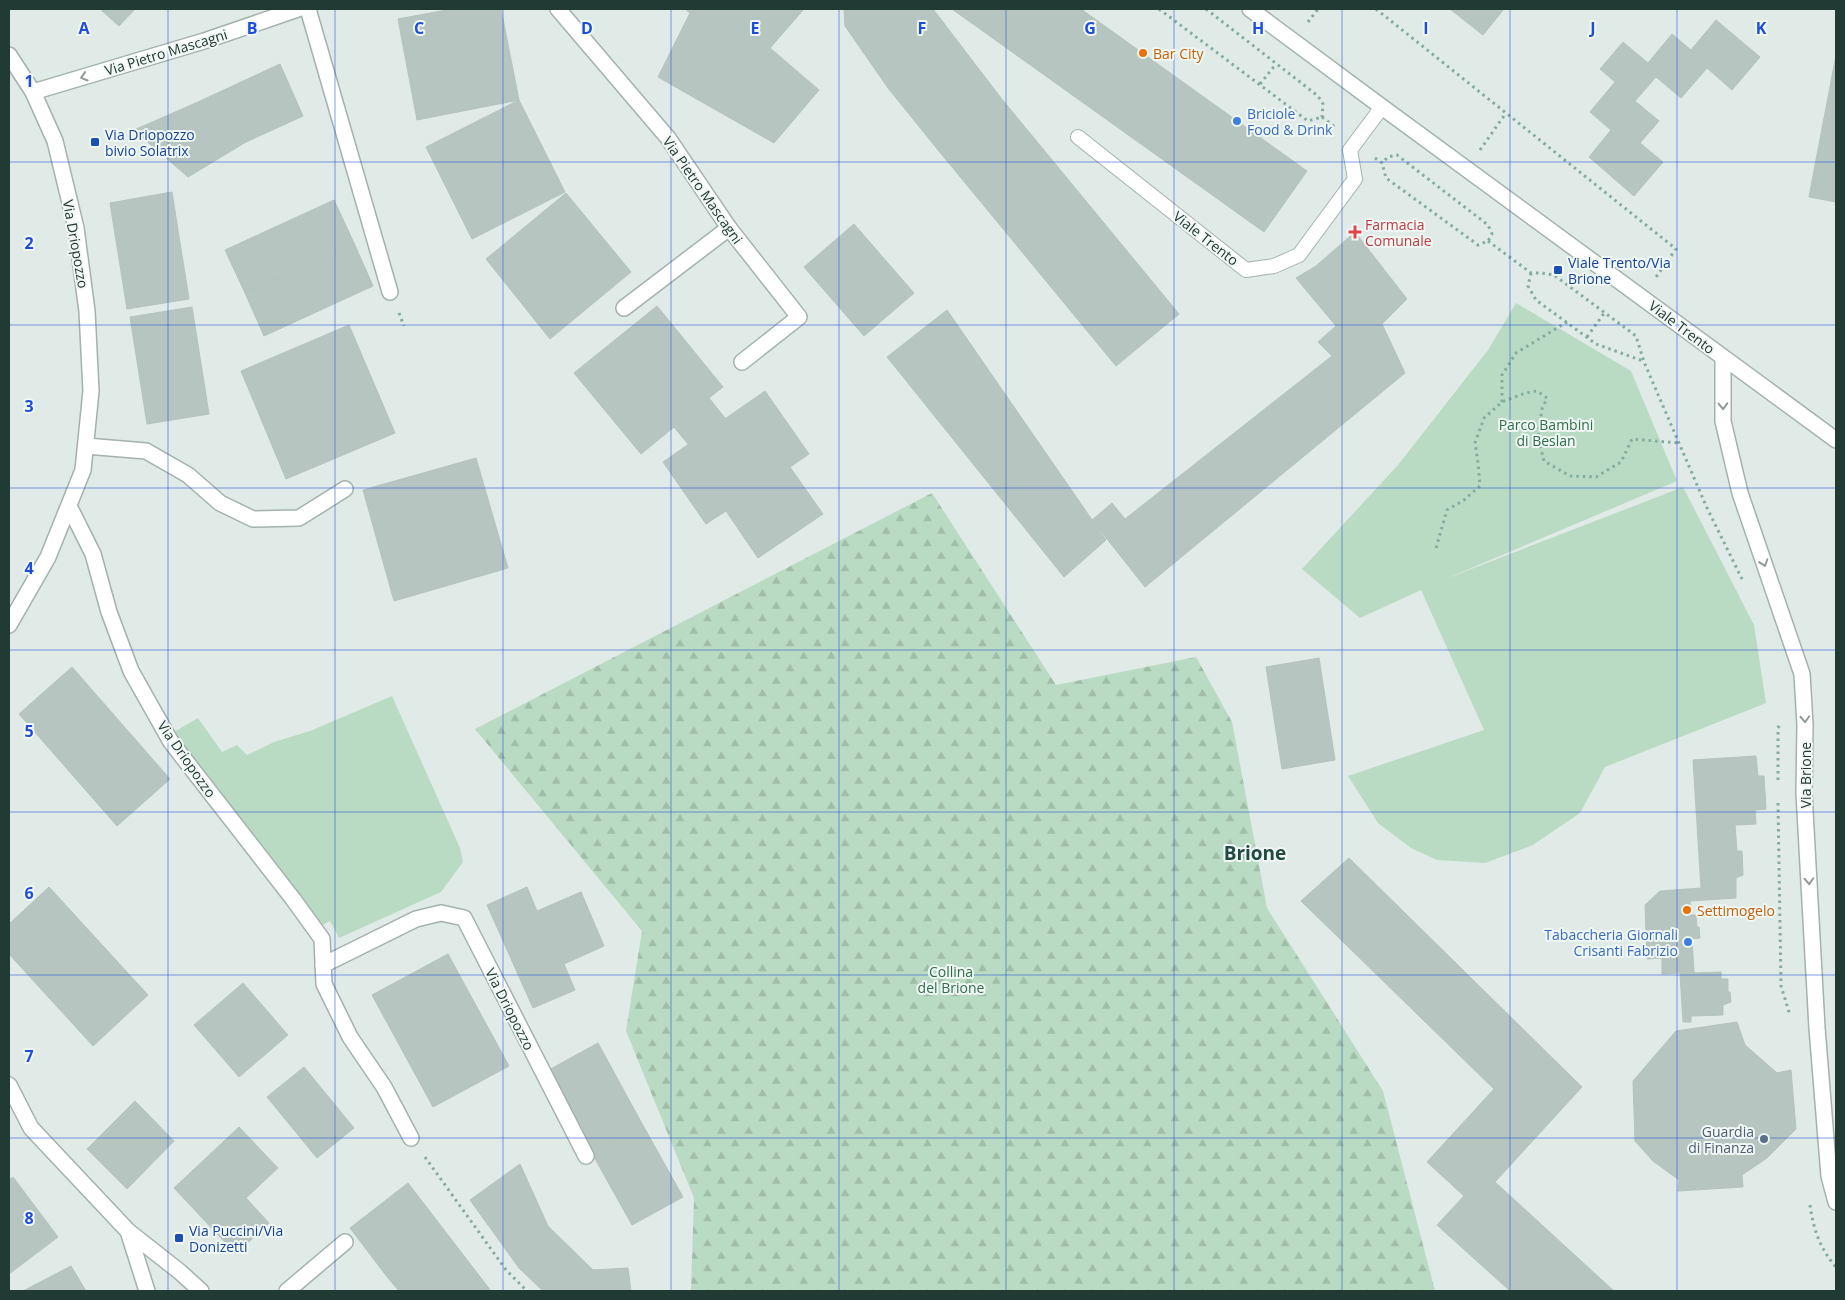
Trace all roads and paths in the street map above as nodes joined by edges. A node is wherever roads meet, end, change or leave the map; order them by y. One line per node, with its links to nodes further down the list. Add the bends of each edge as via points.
1 (298, 9): 13 (street, Via Pietro Mascagni, one-way to 13)
2 (308, 9): 22 (street)
3 (558, 9): 18 (street, Via Pietro Mascagni, via 668,138)
4 (1158, 9): 12 (path)
5 (1206, 9): 11 (path)
6 (1250, 9): 14 (street, Viale Trento)
7 (1318, 9): 9 (path)
8 (1376, 9): 15 (path)
9 (1308, 22)
10 (9, 56): 13 (street, Via Driopozzo)
11 (1276, 64): 12 (path); 12 (path, via 1318,96 1323,104 1322,117 1308,121)
12 (1260, 84)
13 (33, 92): 33 (street, Via Driopozzo, via 55,141 76,228 87,311 91,391)
14 (1382, 108): 16 (lane, Viale Trento, via 1350,150 1355,179 1299,255 1274,266 1246,270); 27 (street, Viale Trento)
15 (1506, 113): 17 (path); 21 (path, via 1676,249)
16 (1078, 137)
17 (1480, 151)
18 (729, 228): 23 (street); 28 (street, Via Pietro Mascagni, via 799,317)
19 (1488, 241): 19 (path, via 1478,245 1386,178 1382,163 1397,155 1488,225 1492,234); 20 (path)
20 (1530, 273): 24 (path, via 1554,275); 25 (path, via 1528,286 1536,300)
21 (1654, 280)
22 (390, 292)
23 (624, 308)
24 (1605, 312): 26 (path); 29 (path, via 1636,336)
25 (1567, 322): 26 (path); 30 (path, via 1516,353 1502,375)
26 (1587, 337): 29 (path, via 1596,344)
27 (1723, 358): 31 (street, Viale Trento); 43 (street, Via Brione, one-way to 43, via 1723,421 1740,494 1802,674 1804,793 1817,1028 1829,1176)
28 (742, 362)
29 (1644, 362): 32 (path)
30 (1502, 402): 32 (path, via 1525,392 1537,391 1547,398 1538,437 1544,461 1570,476 1596,477 1620,462 1632,439); 36 (path, via 1484,418 1475,444 1480,486 1447,510)
31 (1836, 440)
32 (1679, 443): 37 (path)
33 (86, 446): 34 (street, via 146,451 188,475 220,503 253,519 298,518); 35 (street, Via Driopozzo, via 83,470)
34 (345, 489)
35 (69, 506): 38 (street, Via Driopozzo, via 48,558); 39 (street, Via Driopozzo, via 93,554 109,612 131,671 171,742 322,939)
36 (1436, 548)
37 (1746, 587)
38 (9, 625)
39 (323, 965): 41 (street, Via Driopozzo, via 324,984 346,1028 384,1087); 42 (street, Via Driopozzo, via 416,919 441,913 464,918)
40 (9, 1085): 44 (street, via 31,1128)
41 (411, 1138): 49 (path, via 506,1270)
42 (586, 1156)
43 (1836, 1202)
44 (128, 1231): 46 (street); 47 (street)
45 (344, 1242): 48 (street)
46 (147, 1291)
47 (202, 1291)
48 (288, 1291)
49 (527, 1291)

